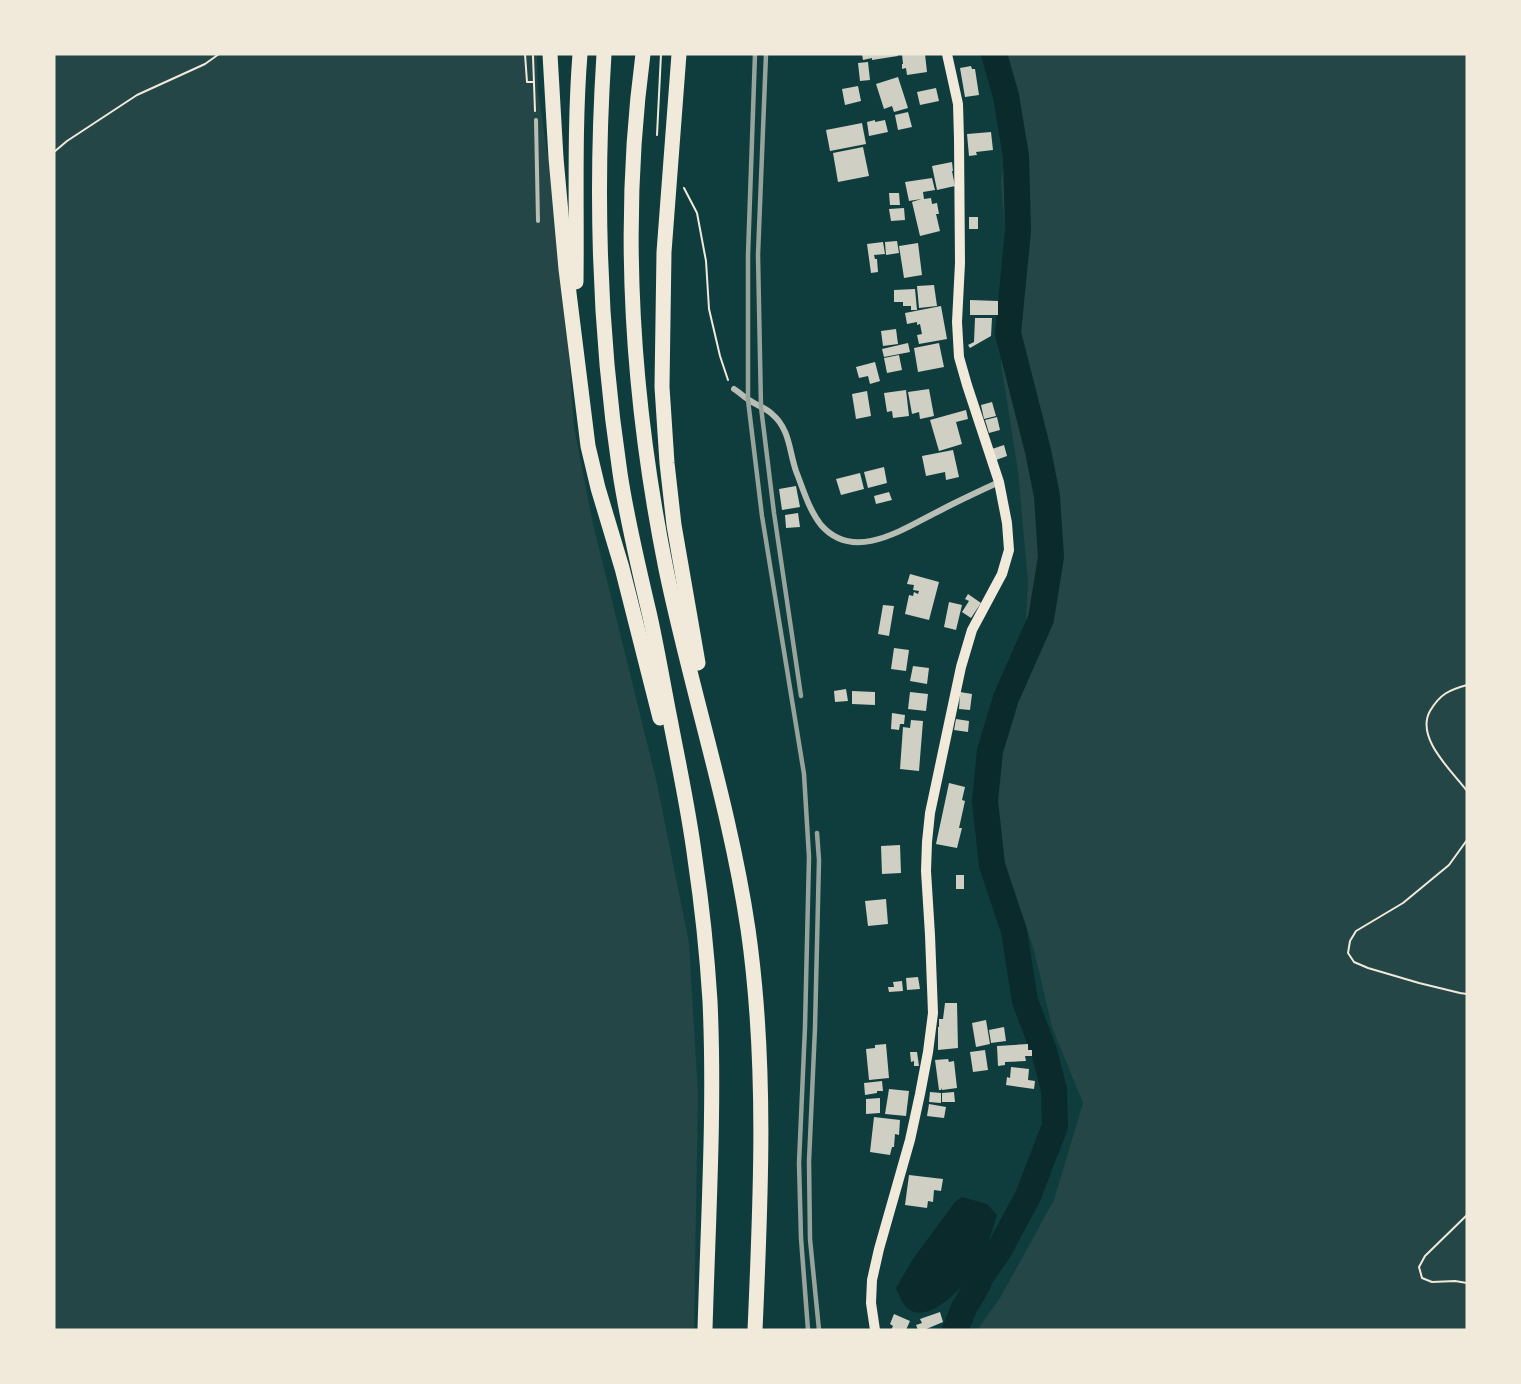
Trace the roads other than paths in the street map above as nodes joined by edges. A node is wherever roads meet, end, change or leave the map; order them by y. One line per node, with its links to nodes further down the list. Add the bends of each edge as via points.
1 (550, 54): 9 (highway, via 566,268)
2 (580, 54): 9 (highway, via 575,167)
3 (603, 54): 13 (highway, via 600,272 610,401 632,545 650,614)
4 (643, 54): 12 (highway, via 634,141 631,249 639,399 667,571)
5 (947, 54): 11 (main road, via 958,104 959,357)
6 (677, 59): 12 (highway, via 676,184 664,263 662,387 674,525)
7 (536, 120): 8 (lane)
8 (538, 221)
9 (576, 339): 13 (highway, via 588,446)
10 (734, 388): 11 (street, via 773,414 786,431 812,511 823,526 850,542 868,542 901,531)
11 (999, 482): 16 (main road, via 1009,550 1002,574 972,630 930,813 926,871 933,1013 910,1140 872,1280)
12 (720, 787): 15 (highway, via 748,932 757,1021 760,1195)
13 (695, 857): 14 (highway, via 710,1001 711,1165)
14 (705, 1330)
15 (755, 1330)
16 (875, 1330)

